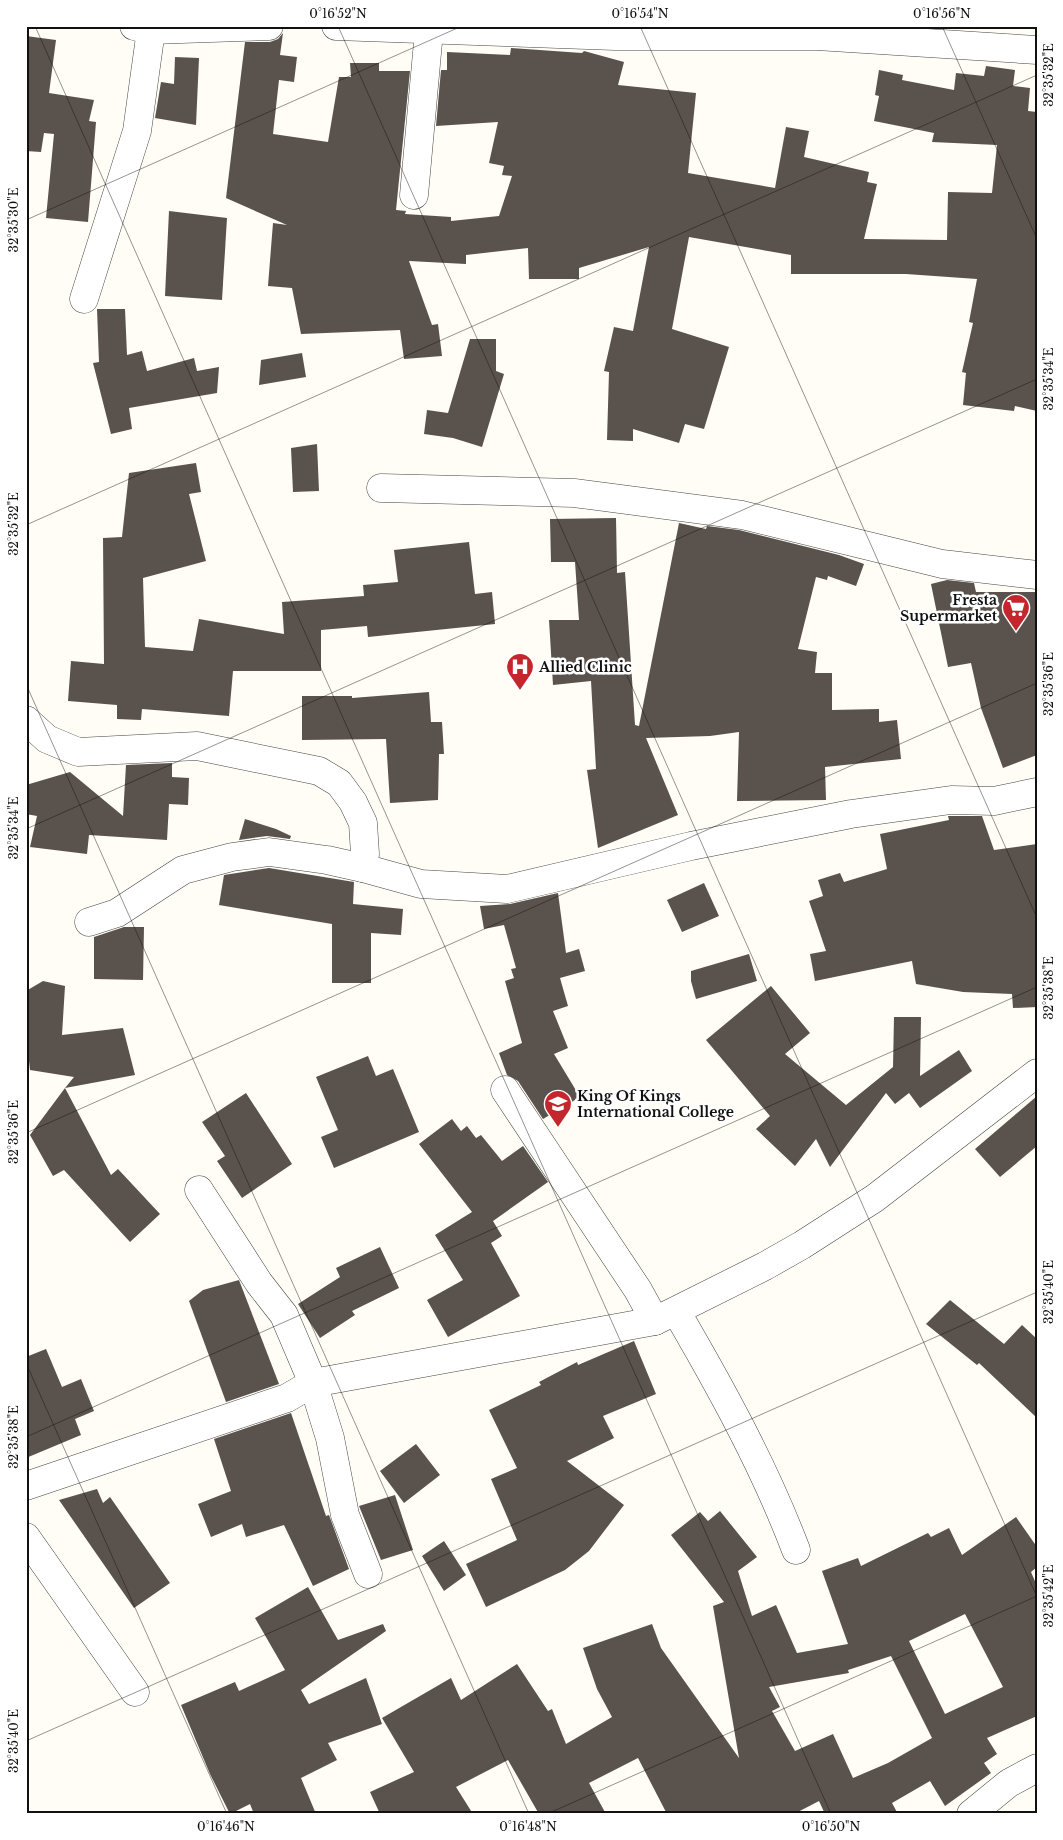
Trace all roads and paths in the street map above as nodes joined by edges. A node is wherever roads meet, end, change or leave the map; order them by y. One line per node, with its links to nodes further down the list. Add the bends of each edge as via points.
1 (269, 26): 3 (street)
2 (349, 27): 4 (street)
3 (143, 28): 7 (street, via 137,131)
4 (429, 30): 5 (street, via 615,36 816,36); 6 (street)
5 (1037, 50)
6 (414, 195)
7 (84, 299)
8 (380, 488): 9 (street, via 574,493 722,512 942,564)
9 (1037, 575)
10 (26, 720): 12 (street, via 47,739 78,752 197,746 319,771 339,783 363,823)
11 (1037, 792): 12 (street, via 994,801 951,800 851,814 691,846 507,889 421,884)
12 (364, 868): 13 (street, via 270,852 232,857 183,870 118,913)
13 (89, 922)
14 (1037, 1073): 17 (street, via 875,1198 794,1249)
15 (505, 1090): 17 (street, via 638,1290)
16 (199, 1190): 18 (street, via 259,1283 284,1315)
17 (665, 1316): 18 (street); 21 (street, via 716,1379 778,1501)
18 (313, 1383): 19 (street, via 287,1398); 22 (street, via 330,1438 345,1515)
19 (26, 1486)
20 (26, 1537): 23 (street)
21 (796, 1550)
22 (368, 1574)
23 (136, 1692)
24 (1037, 1768): 25 (street, via 1009,1783)
25 (971, 1814)

